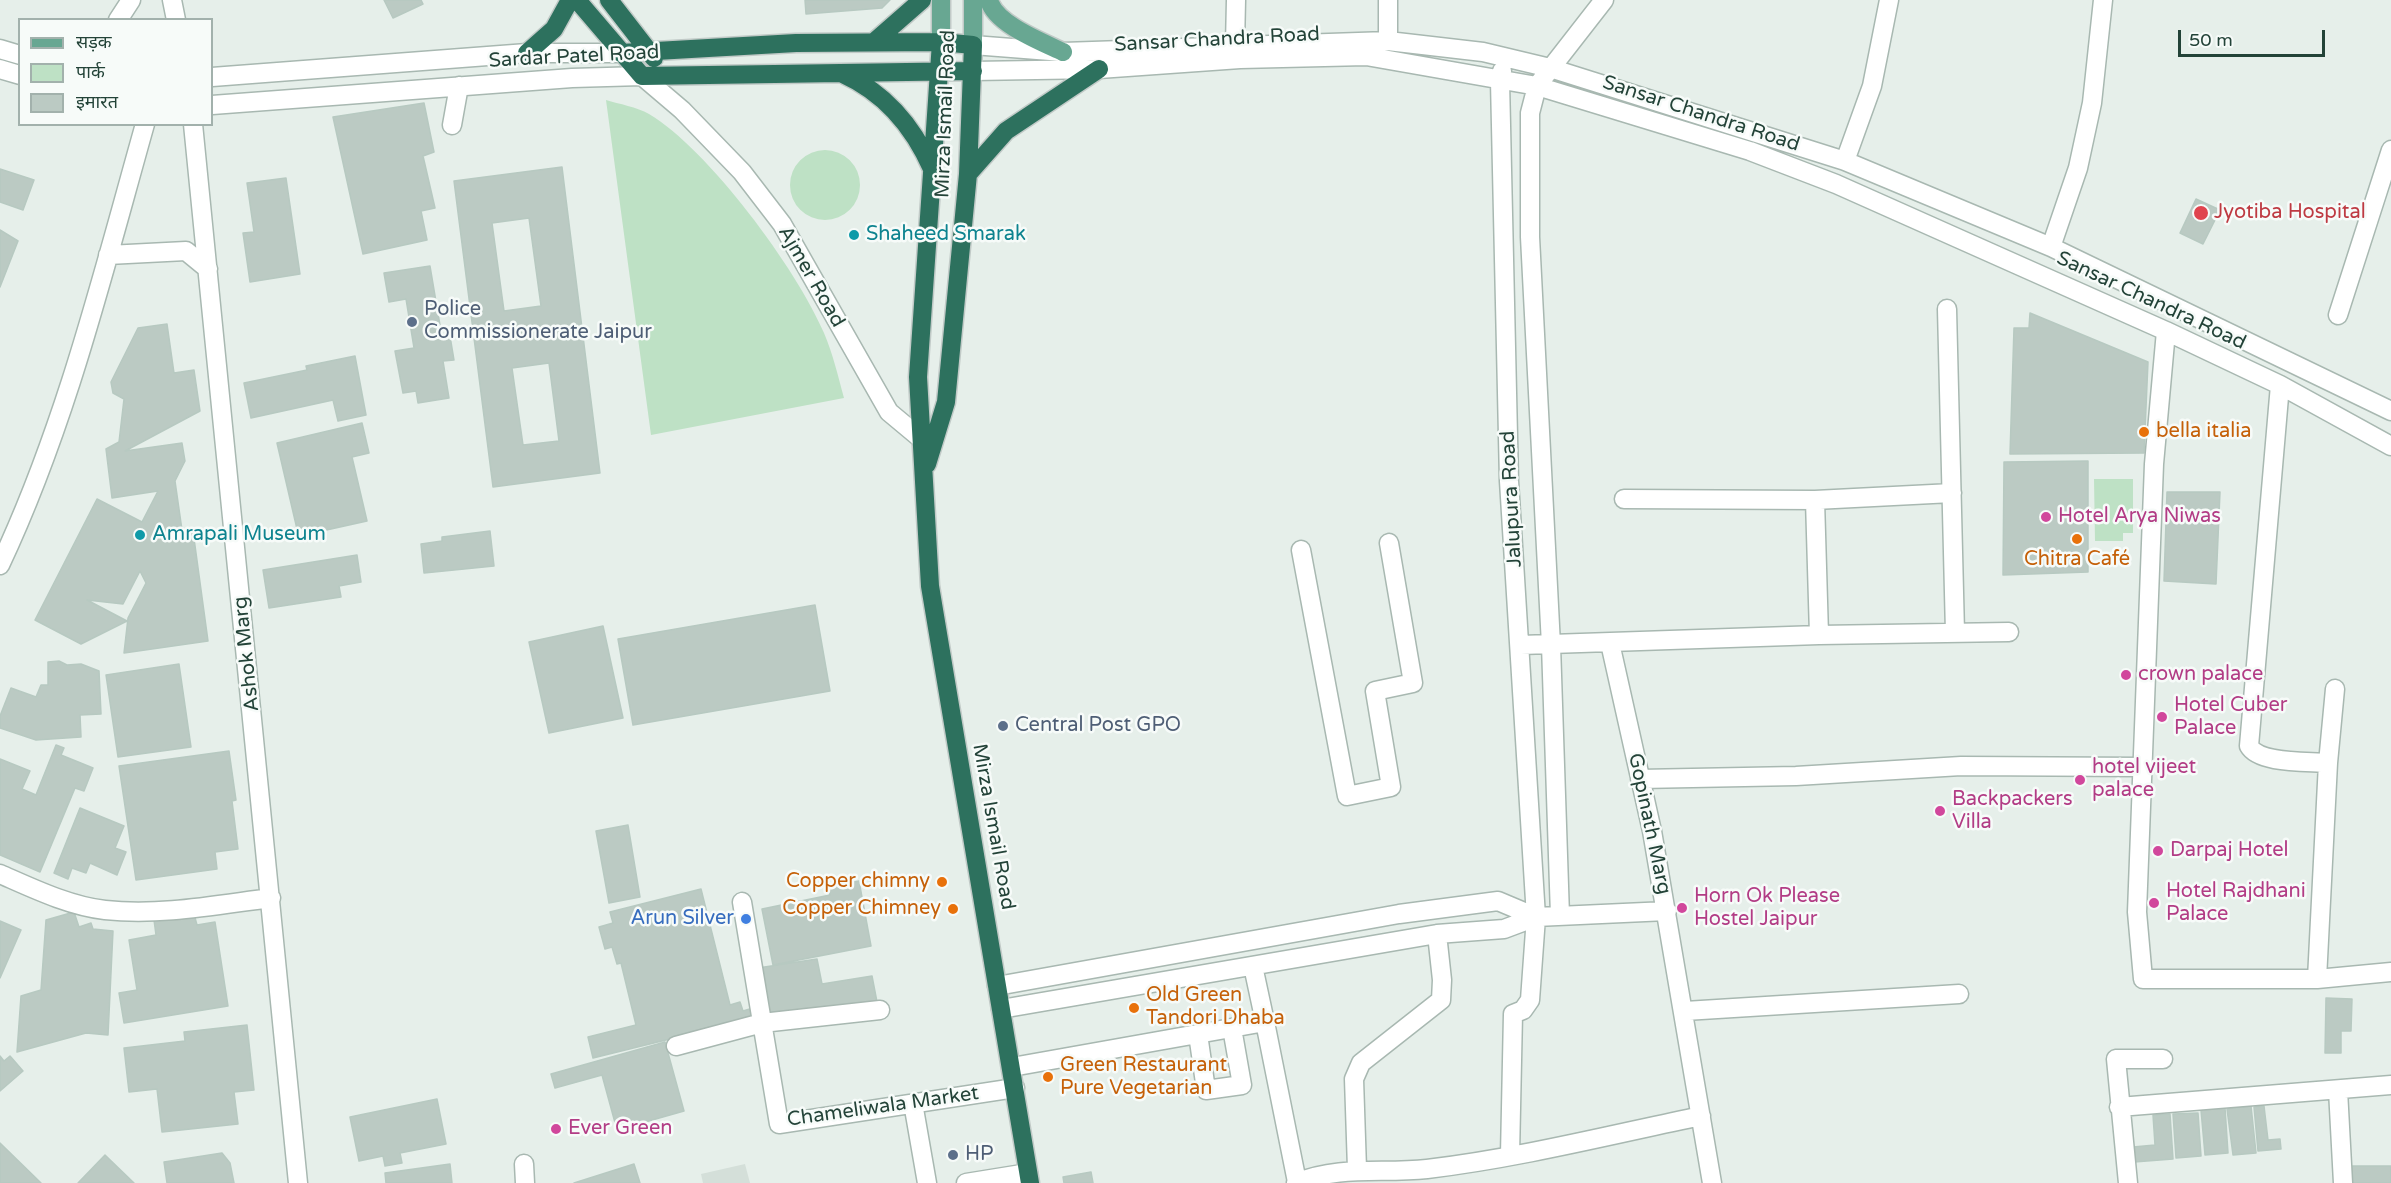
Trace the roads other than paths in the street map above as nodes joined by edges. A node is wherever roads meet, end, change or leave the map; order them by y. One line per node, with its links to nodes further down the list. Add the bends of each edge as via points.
1 (131, 0): 15 (street)
2 (172, 0): 16 (street)
3 (570, 0): 25 (highway, via 554,28)
4 (577, 0): 26 (highway)
5 (609, 0): 23 (highway)
6 (922, 0): 18 (highway)
7 (941, 0): 19 (main road, Mirza Ismail Road)
8 (973, 0): 20 (main road, Mirza Ismail Road)
9 (989, 0): 24 (main road, via 990,7 1014,28)
10 (1236, 0): 21 (street)
11 (1388, 0): 17 (street)
12 (1604, 0): 29 (street)
13 (1889, 0): 48 (street, via 1872,86)
14 (2103, 0): 51 (street, via 2092,103 2078,168)
15 (119, 18)
16 (176, 18)
17 (1388, 41): 21 (street, Sansar Chandra Road); 28 (street, Sansar Chandra Road)
18 (874, 42): 19 (highway, Sardar Patel Road); 23 (highway, Sardar Patel Road)
19 (941, 42): 20 (highway, Sansar Chandra Road); 32 (highway, Mirza Ismail Road)
20 (973, 45): 24 (street, Sansar Chandra Road); 33 (highway, Mirza Ismail Road)
21 (1235, 45): 24 (street, Sansar Chandra Road)
22 (0, 49): 27 (street)
23 (648, 50): 26 (highway, Sardar Patel Road); 36 (highway)
24 (1063, 52)
25 (527, 53): 26 (street, Sardar Patel Road); 38 (street, Sardar Patel Road)
26 (621, 53): 37 (highway)
27 (18, 54)
28 (1505, 57): 29 (street, Sansar Chandra Road); 39 (street, Jalupura Road)
29 (1550, 68): 41 (street); 48 (street, Sansar Chandra Road)
30 (0, 69): 35 (street)
31 (1099, 69): 33 (street, Sansar Chandra Road); 39 (street, Sansar Chandra Road, via 1240,59 1366,56); 50 (highway, via 1006,131)
32 (940, 71): 33 (highway, Sansar Chandra Road); 34 (highway, Sardar Patel Road); 49 (highway, Mirza Ismail Road)
33 (973, 71): 50 (highway, Mirza Ismail Road)
34 (840, 73): 36 (highway, Sardar Patel Road); 49 (highway, via 879,94 922,147)
35 (18, 74)
36 (665, 74): 37 (highway, Sardar Patel Road); 43 (street, Ajmer Road)
37 (642, 76): 40 (street, Sardar Patel Road); 43 (street, Ajmer Road)
38 (213, 77)
39 (1500, 81): 41 (street, Sansar Chandra Road); 71 (street, Jalupura Road, via 1509,481)
40 (459, 86): 42 (street, Sardar Patel Road); 44 (street)
41 (1537, 86): 56 (street, Sansar Chandra Road, via 1750,151 1836,184); 72 (street, Jalupura Road, via 1530,113 1530,237)
42 (213, 105)
43 (682, 110): 59 (street, Ajmer Road, via 742,172 782,224 889,412)
44 (452, 125)
45 (144, 126): 52 (street)
46 (192, 126): 53 (street, Ashok Marg)
47 (2391, 150): 55 (street)
48 (1845, 161): 51 (street, Sansar Chandra Road)
49 (933, 171): 59 (highway, Mirza Ismail Road, via 918,377)
50 (968, 174): 59 (highway, Mirza Ismail Road, via 946,402)
51 (2051, 247): 58 (street, Sansar Chandra Road)
52 (108, 255): 53 (street, via 186,251); 66 (street, via 73,380 18,528)
53 (208, 269): 78 (street, Ashok Marg)
54 (1947, 309): 61 (street)
55 (2338, 315)
56 (2166, 331): 57 (street, Sansar Chandra Road); 75 (street, via 2154,464)
57 (2280, 385): 60 (street, Sansar Chandra Road); 74 (street, via 2249,746 2252,753 2263,758)
58 (2391, 411)
59 (927, 444): 87 (highway, Mirza Ismail Road, via 923,477 934,624)
60 (2391, 446)
61 (1952, 493): 63 (street); 68 (street)
62 (1624, 499): 63 (street)
63 (1815, 500): 69 (street)
64 (1389, 543): 65 (street, via 1413,683 1375,692 1391,786 1347,796)
65 (1301, 550)
66 (0, 565)
67 (2008, 632): 68 (street)
68 (1955, 633): 69 (street)
69 (1819, 634): 70 (street)
70 (1610, 643): 72 (street); 76 (street, Gopinath Marg)
71 (1521, 645): 72 (street); 82 (street, Jalupura Road)
72 (1551, 645): 81 (street, Jalupura Road)
73 (2335, 688): 74 (street)
74 (2328, 763): 86 (street)
75 (2144, 767): 76 (street, via 1961,766 1796,776); 86 (street, via 2138,912 2143,979)
76 (1640, 779): 80 (street, Gopinath Marg)
77 (0, 874): 78 (street, via 43,893 103,910 161,912)
78 (271, 898): 109 (street, Ashok Marg)
79 (742, 902): 93 (street, Chameliwala Market)
80 (1667, 911): 81 (street); 91 (street, Gopinath Marg)
81 (1560, 916): 82 (street)
82 (1536, 917): 83 (street, via 1504,929); 87 (street, via 1498,901 1465,905); 105 (street, Jalupura Road, via 1530,1000 1523,1010 1513,1014)
83 (1437, 934): 84 (street); 107 (street, via 1441,1000 1361,1063 1354,1079)
84 (1253, 966): 89 (street); 92 (street)
85 (2391, 972): 86 (street)
86 (2317, 979)
87 (997, 986): 89 (highway, Mirza Ismail Road)
88 (1959, 994): 91 (street)
89 (1001, 1009): 98 (highway, Mirza Ismail Road)
90 (880, 1010): 93 (street)
91 (1685, 1011): 104 (street, Gopinath Marg)
92 (1265, 1022): 94 (street); 113 (street)
93 (762, 1023): 96 (street); 102 (street, Chameliwala Market, via 779,1124)
94 (1232, 1028): 95 (street); 95 (street, via 1242,1084 1206,1090)
95 (1198, 1034): 98 (street)
96 (676, 1046)
97 (2163, 1059): 103 (street, via 2116,1059)
98 (1012, 1067): 100 (highway, Mirza Ismail Road)
99 (2391, 1085): 101 (street)
100 (1015, 1088): 102 (street, Chameliwala Market); 108 (highway, Mirza Ismail Road)
101 (2338, 1090): 103 (street); 116 (street)
102 (913, 1103): 111 (street)
103 (2119, 1107): 115 (street)
104 (1701, 1116): 105 (street); 114 (street, Gopinath Marg)
105 (1510, 1155): 107 (street, via 1425,1169)
106 (524, 1164): 110 (street)
107 (1357, 1169): 113 (street)
108 (1029, 1178): 112 (street)
109 (298, 1183)
110 (525, 1183)
111 (927, 1183)
112 (966, 1183)
113 (1296, 1183)
114 (1712, 1183)
115 (2128, 1183)
116 (2343, 1183)

